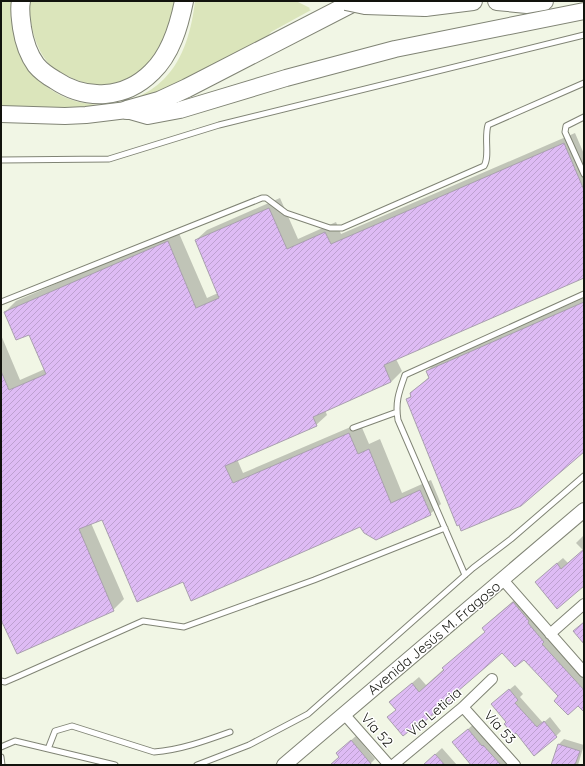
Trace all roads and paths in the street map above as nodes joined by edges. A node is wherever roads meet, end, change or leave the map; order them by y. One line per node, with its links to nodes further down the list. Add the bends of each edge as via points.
1 (21, 1): 2 (highway, via 24,39 37,66 70,89 94,95 112,94 128,89 152,72 164,58 171,44 180,22)
2 (184, 1)
3 (346, 1): 5 (highway, bridge, via 365,5 425,7)
4 (356, 1): 11 (highway, via 187,88 159,101)
5 (473, 1)
6 (497, 1): 7 (highway, via 527,4)
7 (544, 1)
8 (584, 11): 11 (main road, via 395,49 180,110 148,116)
9 (584, 35): 14 (lane, via 219,125 109,159)
10 (584, 83): 17 (lane, via 488,125 487,162 484,166 342,228 330,228 286,213 266,198 262,198)
11 (127, 110): 12 (main road, via 72,116)
12 (1, 114)
13 (584, 117): 15 (lane, via 566,126 565,132)
14 (1, 160)
15 (584, 174)
16 (584, 294): 18 (lane, via 405,375 398,394)
17 (1, 302)
18 (397, 412): 19 (lane); 22 (lane, via 398,420)
19 (353, 428)
20 (584, 476): 23 (lane)
21 (584, 510): 24 (street, Avenida Jesús M. Fragoso)
22 (445, 528): 23 (lane); 29 (lane, via 314,580 184,627 143,621 19,676)
23 (465, 575): 38 (lane, via 308,714 249,745)
24 (503, 580): 26 (street); 31 (street, Avenida Jesús M. Fragoso)
25 (584, 604): 26 (street)
26 (550, 634): 27 (street)
27 (584, 672)
28 (492, 679): 30 (street, Vía Leticia)
29 (1, 681)
30 (463, 707): 41 (street, Vía Leticia); 42 (street, Vía 53)
31 (344, 714): 39 (street, Avenida Jesús M. Fragoso); 40 (street, Vía 52)
32 (230, 732): 34 (lane, via 194,744 154,752 72,726 55,731)
33 (1, 747): 34 (lane, via 15,741)
34 (48, 749): 37 (lane)
35 (1, 757): 36 (lane)
36 (2, 765)
37 (115, 765)
38 (197, 765)
39 (284, 765)
40 (389, 765)
41 (393, 765)
42 (515, 765)

